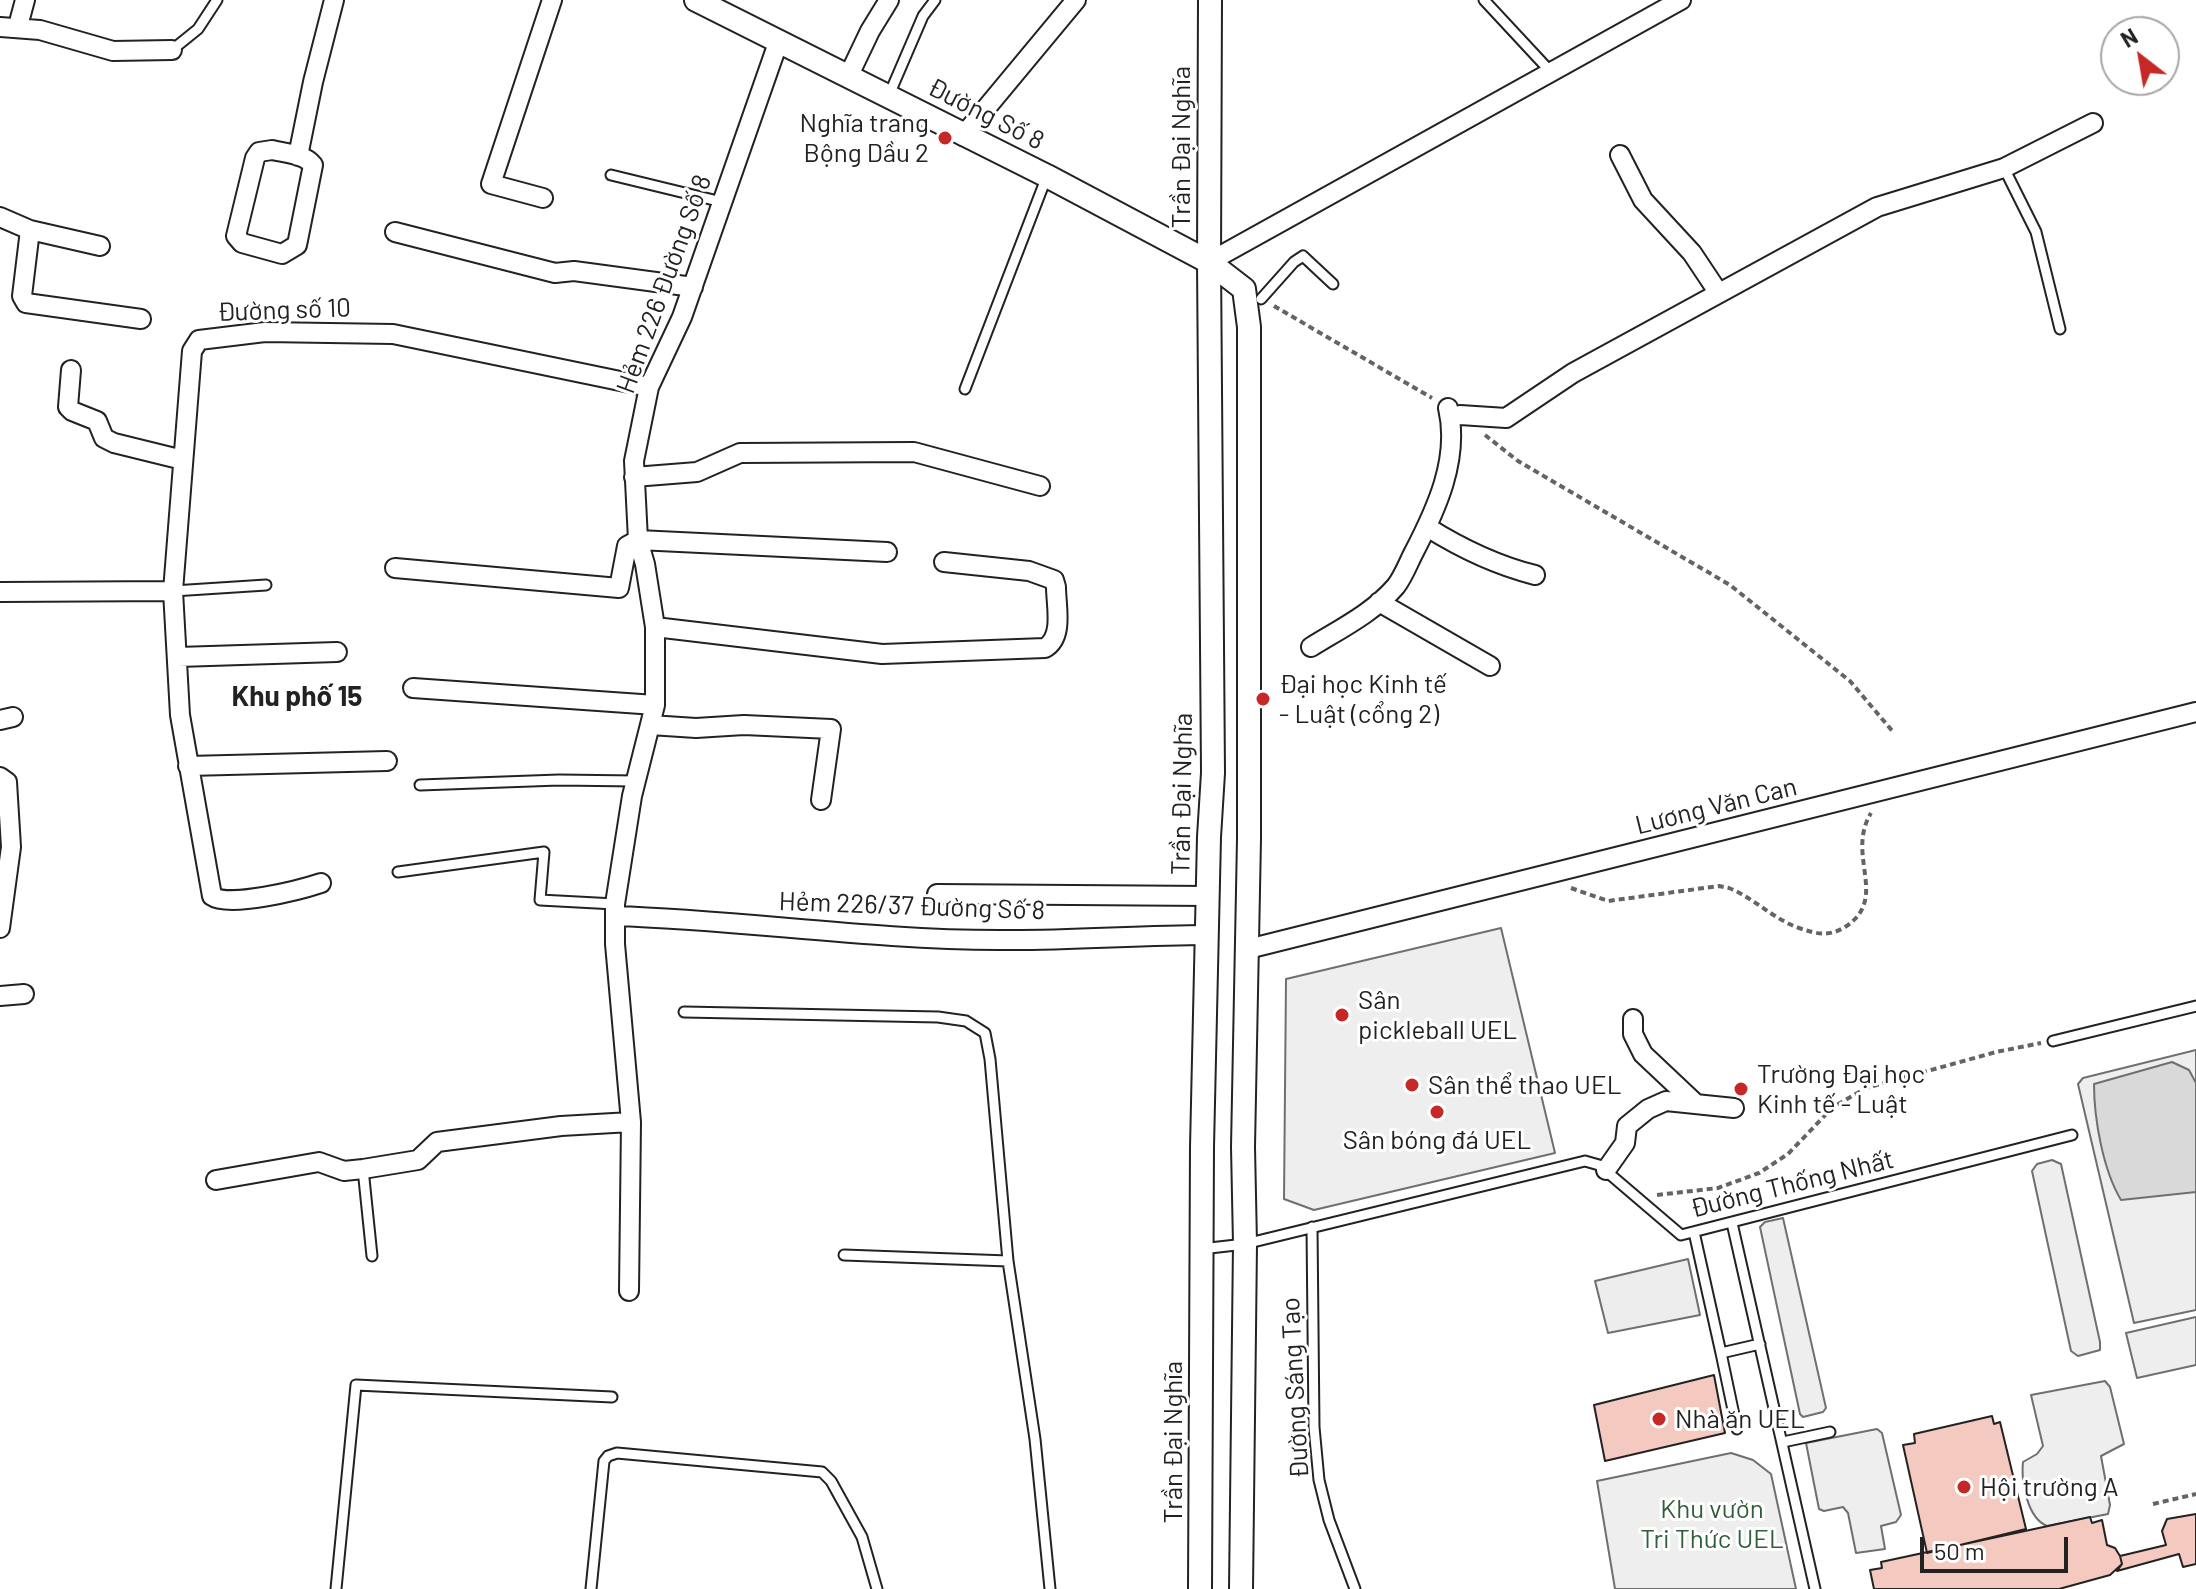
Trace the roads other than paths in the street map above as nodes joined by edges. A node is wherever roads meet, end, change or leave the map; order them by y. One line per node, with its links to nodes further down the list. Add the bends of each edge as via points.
1 (25, 0): 12 (street)
2 (217, 0): 14 (lane, via 198,29)
3 (334, 0): 21 (street)
4 (552, 0): 25 (street, via 491,184)
5 (696, 0): 13 (street, Đường Số 8)
6 (889, 0): 16 (street)
7 (935, 0): 17 (lane)
8 (1076, 0): 19 (street)
9 (1210, 0): 31 (street, Trần Đại Nghĩa)
10 (1484, 0): 15 (lane)
11 (1681, 0): 15 (street)
12 (9, 26): 14 (street, via 113,51)
13 (779, 40): 16 (street, Đường Số 8); 26 (street, Hẻm 226 Đường Số 8)
14 (172, 50)
15 (1550, 71): 31 (street)
16 (849, 75): 17 (street, Đường Số 8)
17 (889, 95): 19 (street, Đường Số 8)
18 (2093, 123): 22 (street)
19 (963, 136): 24 (street, Đường Số 8)
20 (1620, 155): 34 (street, via 1643,200 1692,253)
21 (298, 156): 21 (street, via 313,165 297,245 282,254 242,243 236,230 256,155 272,150)
22 (2004, 168): 34 (street, via 1877,207); 37 (lane, via 2036,232)
23 (611, 175): 26 (lane)
24 (1047, 176): 31 (street, Đường Số 8); 40 (lane)
25 (543, 198)
26 (722, 202): 33 (street, Hẻm 226 Đường Số 8)
27 (0, 217): 28 (street)
28 (30, 230): 30 (street); 36 (street, via 22,296 26,303)
29 (395, 232): 33 (street, via 555,273)
30 (100, 246)
31 (1209, 262): 35 (street, Đường Số 8); 69 (street, Trần Đại Nghĩa)
32 (1333, 284): 35 (lane, via 1303,256)
33 (693, 287): 39 (street, Hẻm 226 Đường Số 8)
34 (1718, 292): 44 (street, via 1573,373 1506,418 1454,411 1438,506)
35 (1253, 294): 70 (street)
36 (141, 319)
37 (2060, 329)
38 (71, 370): 41 (street, via 68,407 97,421 104,438)
39 (649, 387): 41 (street, Đường số 10, via 393,334 265,332 199,340 192,351); 42 (street, Hẻm 226 Đường Số 8)
40 (965, 389)
41 (183, 460): 51 (street, Đường số 10)
42 (634, 477): 43 (street, via 697,472 740,453 914,452); 45 (street, Hẻm 226 Đường Số 8)
43 (1040, 486)
44 (1427, 527): 49 (street, via 1488,561); 53 (street, via 1398,585)
45 (638, 540): 46 (street); 48 (street, via 627,546 619,588); 54 (street, Hẻm 226 Đường Số 8)
46 (887, 552)
47 (944, 562): 54 (street, via 1029,571 1054,580 1057,635 1052,644 882,654)
48 (395, 568)
49 (1535, 575)
50 (266, 585): 51 (lane)
51 (173, 591): 52 (street); 57 (street, Đường số 10)
52 (0, 592)
53 (1379, 602): 55 (street); 58 (street)
54 (655, 627): 60 (street, Hẻm 226 Đường Số 8)
55 (1311, 647)
56 (337, 652): 57 (street)
57 (178, 657): 64 (street, Đường số 10)
58 (1490, 666)
59 (413, 688): 60 (street)
60 (655, 705): 62 (street, Hẻm 226 Đường Số 8)
61 (2196, 712): 78 (street, Lương Văn Can)
62 (650, 725): 66 (street, Hẻm 226 Đường Số 8); 68 (street, via 831,729)
63 (387, 761): 64 (street)
64 (188, 766): 72 (street, Đường số 10, via 214,899 281,894)
65 (0, 777): 76 (street, via 7,782 11,847)
66 (636, 781): 67 (lane); 75 (street, Hẻm 226 Đường Số 8)
67 (420, 785)
68 (821, 800)
69 (1213, 803): 70 (street); 74 (street, Trần Đại Nghĩa)
70 (1249, 806): 78 (street)
71 (398, 872): 75 (lane, via 544,852 540,900)
72 (321, 883)
73 (937, 894): 74 (street)
74 (1208, 896): 77 (street, Trần Đại Nghĩa)
75 (615, 910): 77 (street, Hẻm 226/37 Đường Số 8, via 848,934 1000,940); 87 (street, Hẻm 226 Đường Số 8)
76 (0, 928)
77 (1207, 935): 96 (street, Trần Đại Nghĩa)
78 (1248, 949): 95 (street)
79 (24, 994): 80 (street)
80 (0, 996)
81 (2196, 1006): 84 (lane)
82 (684, 1012): 99 (lane, via 938,1017 966,1021 985,1033)
83 (1633, 1019): 85 (street, via 1633,1034 1643,1054)
84 (2053, 1041)
85 (1695, 1103): 86 (street); 90 (street, via 1666,1101 1648,1109 1627,1126 1625,1143)
86 (1734, 1108)
87 (631, 1122): 89 (street, via 437,1142 418,1160); 100 (street, Hẻm 226 Đường Số 8)
88 (2072, 1135): 92 (lane, Đường Thống Nhất)
89 (363, 1169): 91 (street, via 344,1171 319,1162); 98 (lane)
90 (1606, 1170): 93 (lane, via 1585,1161); 94 (lane, Đường Thống Nhất, via 1681,1235)
91 (216, 1180)
92 (1732, 1223): 94 (lane, Đường Thống Nhất); 101 (lane)
93 (1312, 1227): 95 (lane); 113 (lane, Đường Sáng Tạo, via 1319,1480)
94 (1694, 1232): 102 (lane)
95 (1245, 1244): 96 (lane); 112 (street)
96 (1201, 1249): 111 (street, Trần Đại Nghĩa)
97 (844, 1255): 99 (lane)
98 (372, 1256)
99 (1008, 1261): 110 (lane, via 1035,1439)
100 (629, 1291)
101 (1760, 1344): 102 (lane); 106 (lane)
102 (1721, 1353): 104 (lane)
103 (612, 1397): 107 (lane, via 356,1385)
104 (1737, 1429)
105 (1830, 1432): 106 (lane)
106 (1783, 1442): 114 (lane)
107 (336, 1589)
108 (591, 1589): 109 (lane, via 604,1461 617,1453 822,1472 862,1537)
109 (877, 1589)
110 (1050, 1589)
111 (1200, 1589)
112 (1241, 1589)
113 (1355, 1589)
114 (1815, 1589)

